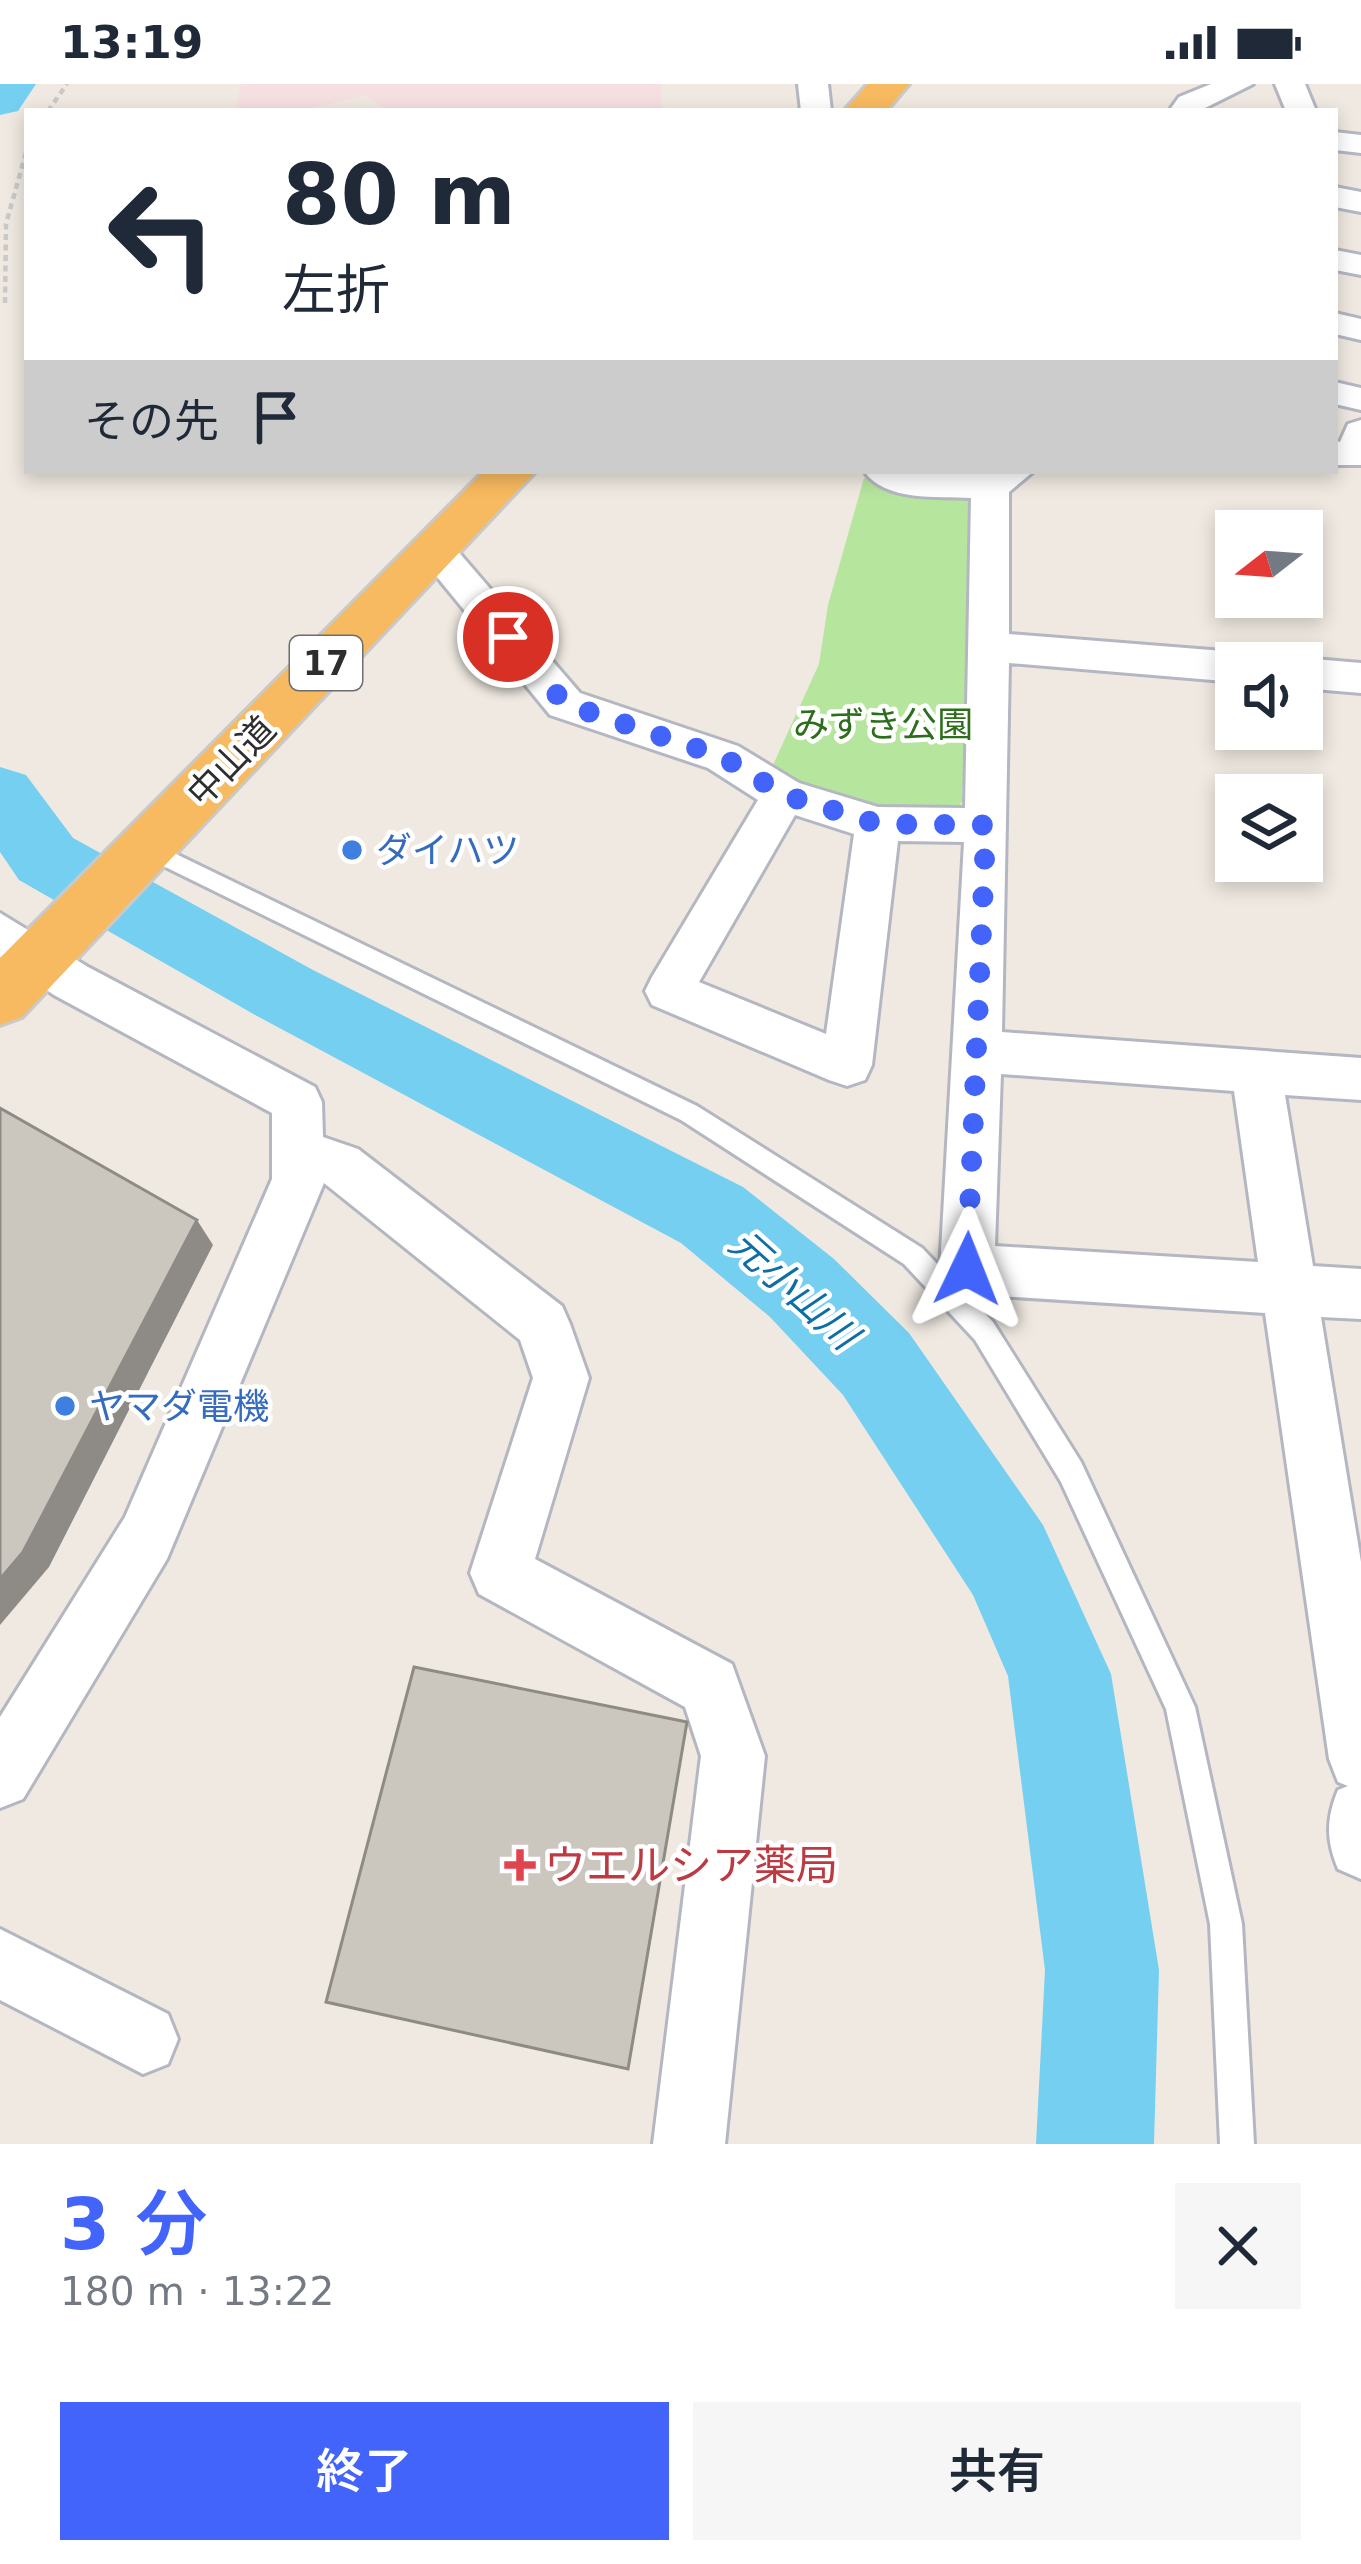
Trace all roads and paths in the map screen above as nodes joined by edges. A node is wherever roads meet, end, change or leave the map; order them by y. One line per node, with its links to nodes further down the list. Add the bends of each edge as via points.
1 (890, 84): 3 (highway)
2 (1238, 84): 4 (street)
3 (867, 108)
4 (1186, 108)
5 (24, 157): 6 (path, via 7,204)
6 (5, 303)
7 (1361, 432): 8 (street, via 1354,454)
8 (1338, 453)
9 (509, 474): 12 (highway, 中山道 / 17)
10 (889, 474): 11 (street, via 905,482)
11 (1002, 479): 13 (street)
12 (435, 550): 17 (street, via 565,704 723,757); 20 (highway, 中山道 / 17)
13 (990, 647): 14 (street); 19 (street)
14 (1215, 665)
15 (1323, 675): 16 (street)
16 (1361, 678)
17 (784, 795): 18 (street); 18 (street, via 669,991 847,1065)
18 (878, 824): 19 (street)
19 (986, 825): 22 (street)
20 (143, 852): 21 (highway, 中山道 / 17); 35 (lane, via 689,1113 913,1256 984,1331 1071,1472 1180,1707 1226,1924)
21 (22, 960): 25 (street, via 297,1102)
22 (977, 1051): 23 (street); 26 (street, via 967,1269)
23 (1256, 1071): 24 (street); 26 (street)
24 (1361, 1079)
25 (297, 1152): 29 (street, via 298,1179 146,1538); 34 (street, via 340,1166 542,1324 561,1378 500,1573 710,1686 733,1756)
26 (1291, 1290): 27 (street); 28 (street)
27 (1361, 1294)
28 (1361, 1759)
29 (0, 1776)
30 (1361, 1813): 31 (street)
31 (1361, 1846)
32 (0, 1963): 33 (street)
33 (143, 2038)
34 (689, 2144)
35 (1237, 2144)

